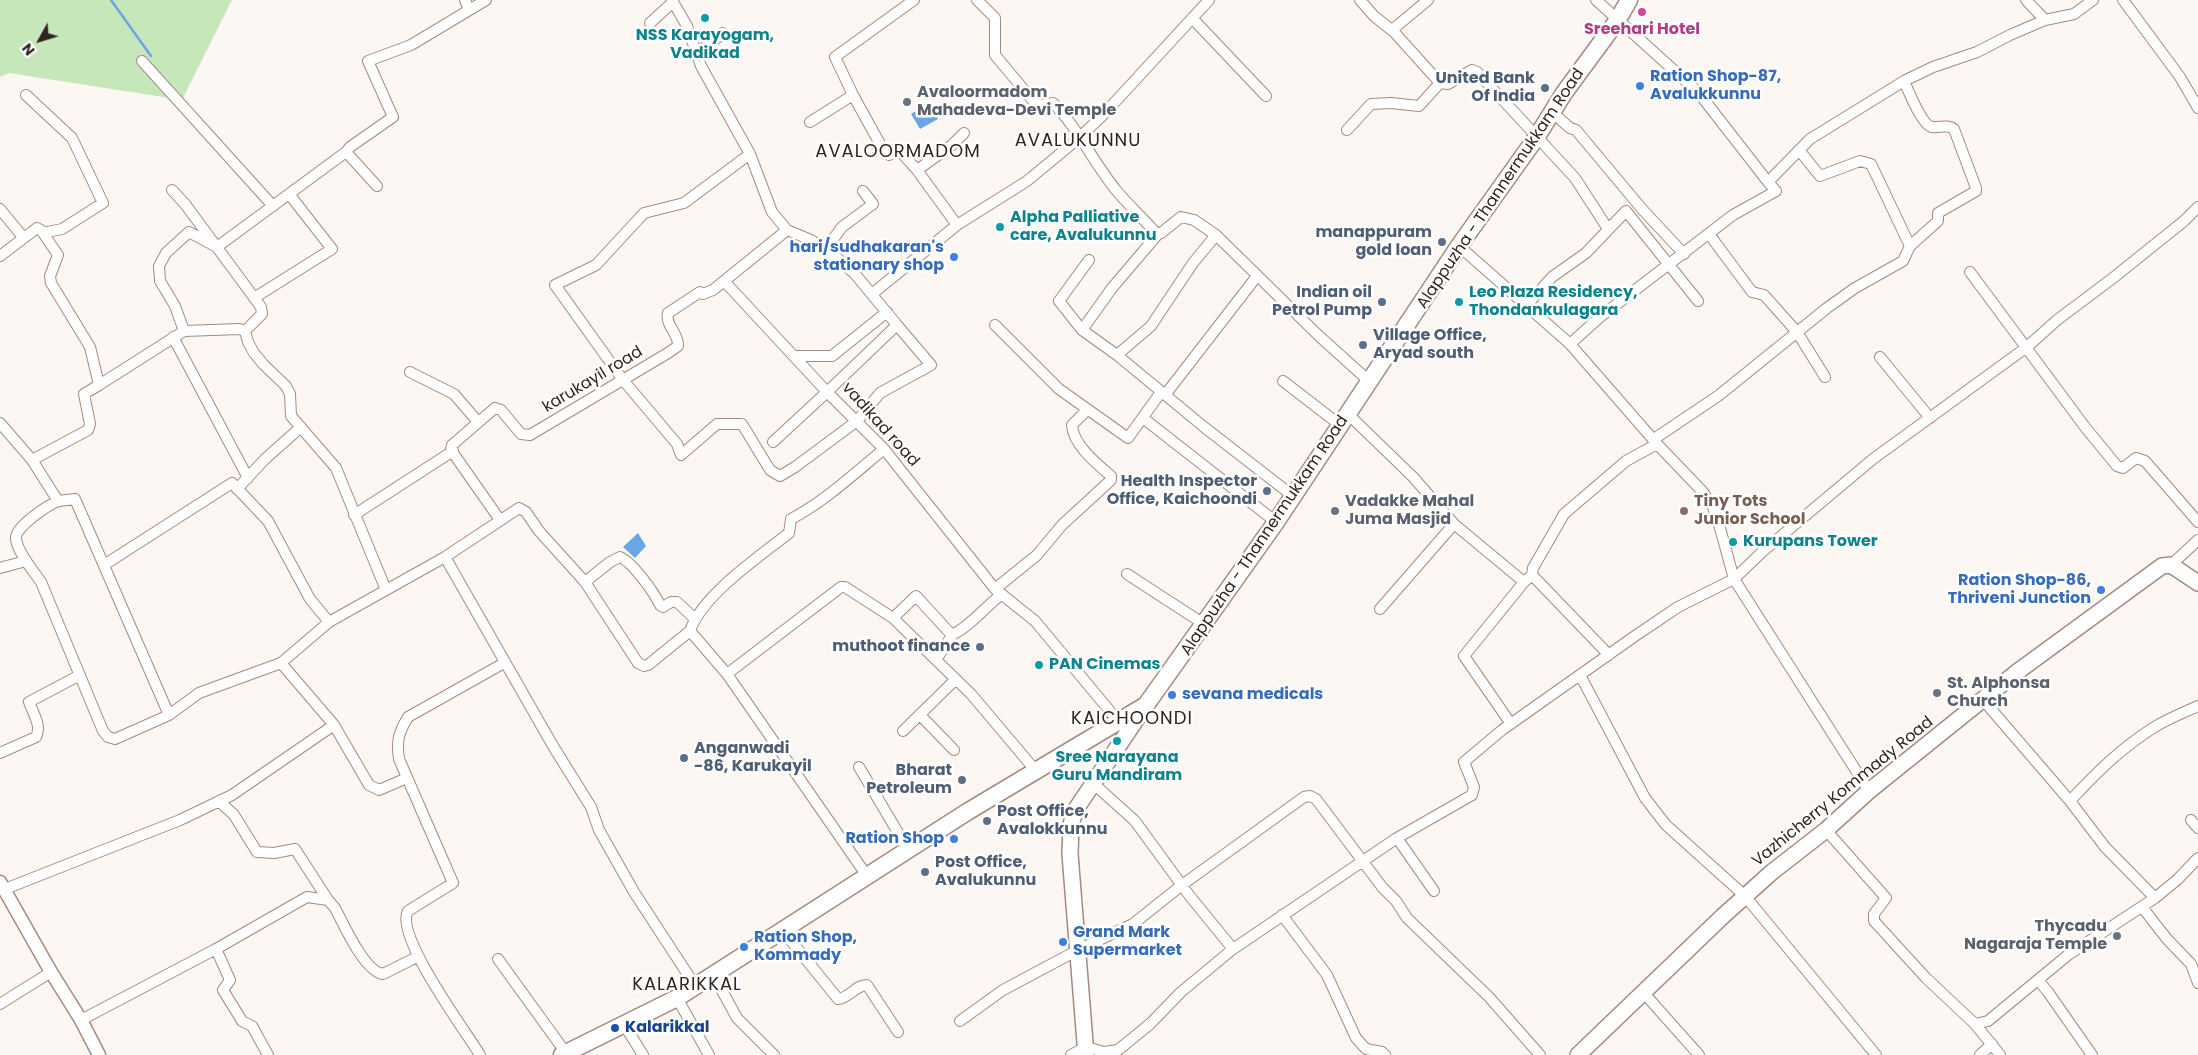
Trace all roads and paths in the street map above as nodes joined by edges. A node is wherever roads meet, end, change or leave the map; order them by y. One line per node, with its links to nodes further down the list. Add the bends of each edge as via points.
1 (464, 0): 14 (street)
2 (486, 0): 14 (street)
3 (914, 0): 26 (street, via 835,56)
4 (978, 0): 33 (street, via 995,18 995,55 1034,102 1041,105 1053,103 1069,118)
5 (1209, 0): 15 (street)
6 (1360, 0): 19 (street)
7 (1428, 0): 19 (street)
8 (1596, 0): 17 (street)
9 (1629, 0): 17 (main road, Alappuzha - Thannermukkam Road)
10 (2026, 0): 16 (street)
11 (2093, 0): 16 (street, via 2074,14)
12 (2124, 0): 28 (street, via 2180,77)
13 (673, 1): 18 (street); 21 (street)
14 (469, 10): 36 (street, via 411,45 368,61 393,117)
15 (1192, 18): 27 (street); 33 (street)
16 (2045, 20): 23 (street)
17 (1618, 21): 29 (main road, Alappuzha - Thannermukkam Road); 39 (street, via 1698,92)
18 (650, 24)
19 (1392, 30): 24 (street)
20 (723, 33): 21 (street)
21 (697, 54): 37 (street)
22 (142, 61): 44 (street)
23 (1904, 81): 35 (street, via 1826,129); 56 (street, via 1924,122 1932,127 1950,126 1954,129 1976,188 1974,193 1941,210 1936,224)
24 (1440, 83): 31 (street, via 1419,106 1392,102 1371,104); 34 (street, via 1448,84 1474,70)
25 (26, 95): 50 (street, via 72,138 103,203 62,229)
26 (853, 95): 30 (street); 38 (street, via 885,153 889,155 898,149)
27 (1266, 96)
28 (2198, 108)
29 (1552, 112): 34 (main road, Alappuzha - Thannermukkam Road); 59 (street, via 1576,130)
30 (810, 122)
31 (1347, 130)
32 (964, 133): 38 (street, via 952,146)
33 (1079, 138): 47 (street, via 1027,181); 51 (street, via 1116,190)
34 (1536, 138): 48 (street, via 1575,178); 55 (main road, Alappuzha - Thannermukkam Road)
35 (1799, 150): 39 (street); 56 (street, via 1820,176 1860,161 1872,164)
36 (346, 152): 40 (street); 43 (street)
37 (750, 154): 49 (street, via 772,212); 85 (street, via 684,203 644,213 596,265 554,285)
38 (917, 170): 47 (street)
39 (1768, 182): 52 (street, via 1776,191 1733,215)
40 (377, 186)
41 (172, 190): 57 (street)
42 (863, 190): 58 (street, via 873,204 842,227)
43 (289, 194): 44 (street); 67 (street, via 332,249)
44 (273, 206): 57 (street)
45 (2198, 207): 79 (street)
46 (0, 209): 54 (street)
47 (957, 225): 66 (street)
48 (1608, 229): 62 (street, via 1626,211); 69 (street, via 1586,252 1552,277)
49 (787, 230): 58 (street); 65 (street, karukayil road)
50 (43, 233): 54 (street, via 37,228); 88 (street, via 58,255 50,276 51,283 90,347)
51 (1158, 234): 53 (street, via 1183,217 1194,220); 73 (street, via 1112,288)
52 (1709, 234): 59 (street); 76 (street, via 1752,292 1764,295)
53 (1216, 235): 64 (street); 81 (street, via 1151,326)
54 (23, 237): 60 (street)
55 (1460, 246): 69 (street); 87 (main road, Alappuzha - Thannermukkam Road)
56 (1910, 246): 76 (street, via 1903,261 1855,288)
57 (217, 247): 67 (street); 74 (street, via 190,232 166,253 159,266 160,281 175,306)
58 (826, 249): 66 (street)
59 (1684, 254): 62 (street)
60 (0, 256)
61 (1089, 260): 73 (street, via 1058,301)
62 (1670, 265): 68 (street); 78 (street, via 1600,317)
63 (1970, 272): 79 (street)
64 (1257, 276): 87 (street); 90 (street)
65 (724, 281): 80 (street); 85 (street, karukayil road, via 714,290 700,292 668,313 678,346)
66 (872, 294): 70 (street)
67 (254, 298): 75 (street, via 262,314)
68 (1698, 301)
69 (1526, 306): 78 (street)
70 (887, 312): 71 (street); 80 (street, via 832,356)
71 (897, 325): 89 (street, vadikad road); 96 (street, via 932,365 880,393)
72 (995, 325): 91 (street, via 1052,383)
73 (1082, 330): 81 (street)
74 (184, 331): 75 (street); 77 (street)
75 (245, 331): 98 (street, via 254,353 286,386 290,394 291,416)
76 (1797, 332): 84 (street); 100 (street)
77 (174, 337): 88 (street); 104 (street)
78 (1570, 344): 100 (street)
79 (2027, 347): 93 (street); 111 (street, via 2117,466 2123,468 2136,458 2145,461)
80 (794, 356): 89 (street)
81 (1118, 356): 90 (street)
82 (1880, 358): 93 (street)
83 (410, 372): 95 (street, via 454,394)
84 (1825, 377)
85 (623, 380): 95 (street, karukayil road, via 530,435 521,434 498,408); 96 (street, via 676,444 681,455 717,424 742,424 770,470 780,476)
86 (1283, 381): 94 (street)
87 (1370, 382): 94 (main road, Alappuzha - Thannermukkam Road)
88 (100, 385): 103 (street, via 84,394 90,424 88,430)
89 (827, 392): 96 (street, vadikad road); 99 (street)
90 (1163, 394): 92 (street); 106 (street)
91 (1087, 410): 92 (street, via 1128,438); 125 (street, via 1072,425 1072,431 1111,480 1062,525)
92 (1143, 418): 110 (street)
93 (1930, 418): 121 (street, via 1873,459)
94 (1344, 420): 106 (main road, Alappuzha - Thannermukkam Road); 112 (street, via 1413,476)
95 (478, 422): 102 (street, karukayil road, via 452,445)
96 (857, 422): 101 (street, vadikad road)
97 (0, 423): 103 (street)
98 (301, 428): 104 (street); 108 (street, via 336,468)
99 (773, 442)
100 (1655, 442): 120 (street, via 1626,461 1564,514); 121 (street, via 1702,491 1712,507)
101 (884, 449): 125 (street, vadikad road); 127 (street, via 792,519 789,533 729,581)
102 (453, 451): 108 (street); 109 (street)
103 (32, 460): 107 (street)
104 (248, 478): 105 (street)
105 (237, 489): 116 (street, via 232,483); 129 (street, via 268,521 310,598)
106 (1293, 496): 110 (main road, Alappuzha - Thannermukkam Road)
107 (58, 502): 115 (street, via 16,532 15,540); 116 (street, via 75,499)
108 (354, 515): 124 (street)
109 (500, 520): 114 (street); 122 (street, via 519,508 526,512 539,532)
110 (1276, 522): 130 (main road, Alappuzha - Thannermukkam Road)
111 (2198, 522)
112 (1454, 524): 120 (street); 126 (street)
113 (2198, 540): 117 (street)
114 (445, 557): 124 (street); 136 (street)
115 (26, 561): 118 (street); 138 (street, via 41,582)
116 (104, 565): 144 (street)
117 (2171, 565): 123 (main road); 141 (main road, Vazhicherry Kommady Road, via 2162,566 2148,576 2017,672)
118 (0, 568)
119 (1128, 574): 130 (street)
120 (1528, 578): 133 (street); 147 (street, via 1464,656)
121 (1734, 579): 133 (street, via 1678,607); 156 (street)
122 (585, 582): 127 (street, via 620,557 646,583 660,605 677,602); 131 (street, via 620,638 644,666)
123 (2198, 583)
124 (386, 590): 129 (street)
125 (998, 592): 132 (street, via 961,631); 146 (street, vadikad road, via 1035,620)
126 (1380, 609)
127 (694, 618): 131 (street)
128 (893, 618): 132 (street, via 916,596); 134 (street); 137 (street, via 852,590 841,587)
129 (329, 622): 135 (street)
130 (1204, 624): 142 (main road, Alappuzha - Thannermukkam Road)
131 (690, 631): 137 (street)
132 (953, 634): 134 (street)
133 (1609, 655): 139 (street)
134 (936, 660): 140 (street)
135 (281, 663): 144 (street, via 199,694); 148 (street)
136 (504, 663): 154 (street, via 408,717 396,745); 183 (street, via 591,807 599,830 634,892)
137 (727, 674): 164 (street)
138 (80, 675): 144 (street, via 108,737 115,739); 151 (street, via 30,702 39,731 36,737)
139 (1580, 675): 147 (street); 168 (street, via 1645,798 1666,825)
140 (955, 680): 145 (street); 153 (street)
141 (1984, 701): 156 (main road, Vazhicherry Kommady Road); 158 (street)
142 (1146, 705): 146 (main road, Alappuzha - Thannermukkam Road); 155 (main road)
143 (2198, 706): 158 (street, via 2154,727 2126,746 2099,769)
144 (169, 715)
145 (920, 715): 149 (street); 150 (street)
146 (1119, 722): 153 (main road, Alappuzha - Thannermukkam Road)
147 (1511, 724): 160 (street, via 1466,760 1464,765 1474,787 1472,794)
148 (334, 725): 154 (street, via 366,782 373,788 379,790); 157 (street)
149 (903, 731)
150 (954, 750)
151 (0, 753)
152 (859, 767): 161 (street)
153 (1036, 771): 161 (main road, Alappuzha - Thannermukkam Road)
154 (407, 778): 177 (street, via 453,883 408,911 404,917)
155 (1094, 784): 166 (street, via 1135,821); 176 (main road, via 1076,809 1071,824 1071,872)
156 (1869, 791): 159 (main road, Vazhicherry Kommady Road)
157 (219, 801): 165 (street, via 180,820); 170 (street, via 234,815 257,852 295,849)
158 (2070, 802): 169 (street, via 2105,847)
159 (1826, 830): 168 (main road, Vazhicherry Kommady Road); 189 (street, via 1886,898 1874,914 1874,921 1926,978)
160 (1397, 838): 163 (street); 167 (street)
161 (909, 851): 164 (main road, Alappuzha - Thannermukkam Road)
162 (2198, 858): 169 (street)
163 (1362, 861): 166 (street, via 1316,799 1310,796 1304,797); 172 (street); 204 (street, via 1407,918 1489,997)
164 (867, 876): 173 (main road, Alappuzha - Thannermukkam Road)
165 (2, 885): 179 (street)
166 (1182, 885): 175 (street); 176 (street, via 1133,924)
167 (1434, 891)
168 (1745, 896): 184 (main road, Vazhicherry Kommady Road); 207 (street)
169 (2156, 898): 171 (street)
170 (328, 900): 174 (street, via 307,897); 177 (street, via 368,965 377,973 383,974)
171 (2142, 907): 181 (street, via 2085,943); 182 (street, via 2191,964)
172 (1282, 915): 175 (street); 194 (street, via 1327,975 1356,1038)
173 (783, 931): 180 (main road, Alappuzha - Thannermukkam Road); 191 (street, via 838,998 867,985)
174 (216, 949): 187 (street); 197 (street, via 230,980 223,990 242,1020 252,1026)
175 (1233, 949): 193 (street, via 1118,1050)
176 (1078, 950): 188 (street, via 1003,990); 193 (main road)
177 (417, 957): 198 (street)
178 (498, 959): 195 (street)
179 (51, 972): 186 (street); 187 (street)
180 (714, 976): 183 (main road, Alappuzha - Thannermukkam Road); 201 (street, via 738,1018)
181 (2038, 980): 189 (street, via 1988,1021); 210 (street)
182 (2198, 983)
183 (696, 987): 185 (main road, Alappuzha - Thannermukkam Road)
184 (1644, 992): 205 (main road, Vazhicherry Kommady Road); 206 (street)
185 (677, 998): 190 (main road, Alappuzha - Thannermukkam Road); 200 (street)
186 (0, 1004)
187 (81, 1020): 196 (street)
188 (960, 1021)
189 (1975, 1024): 192 (street)
190 (625, 1026): 195 (main road, Alappuzha - Thannermukkam Road); 199 (street)
191 (898, 1032)
192 (1992, 1044): 208 (street); 209 (street)
193 (1086, 1051): 202 (street)
194 (1371, 1053): 203 (street, via 1382,1052)
195 (564, 1054)
196 (99, 1055)
197 (268, 1055)
198 (480, 1055)
199 (643, 1055)
200 (709, 1055)
201 (774, 1055)
202 (1071, 1055)
203 (1385, 1055)
204 (1540, 1055)
205 (1578, 1055)
206 (1699, 1055)
207 (1876, 1055)
208 (1980, 1055)
209 (2000, 1055)
210 (2092, 1055)

